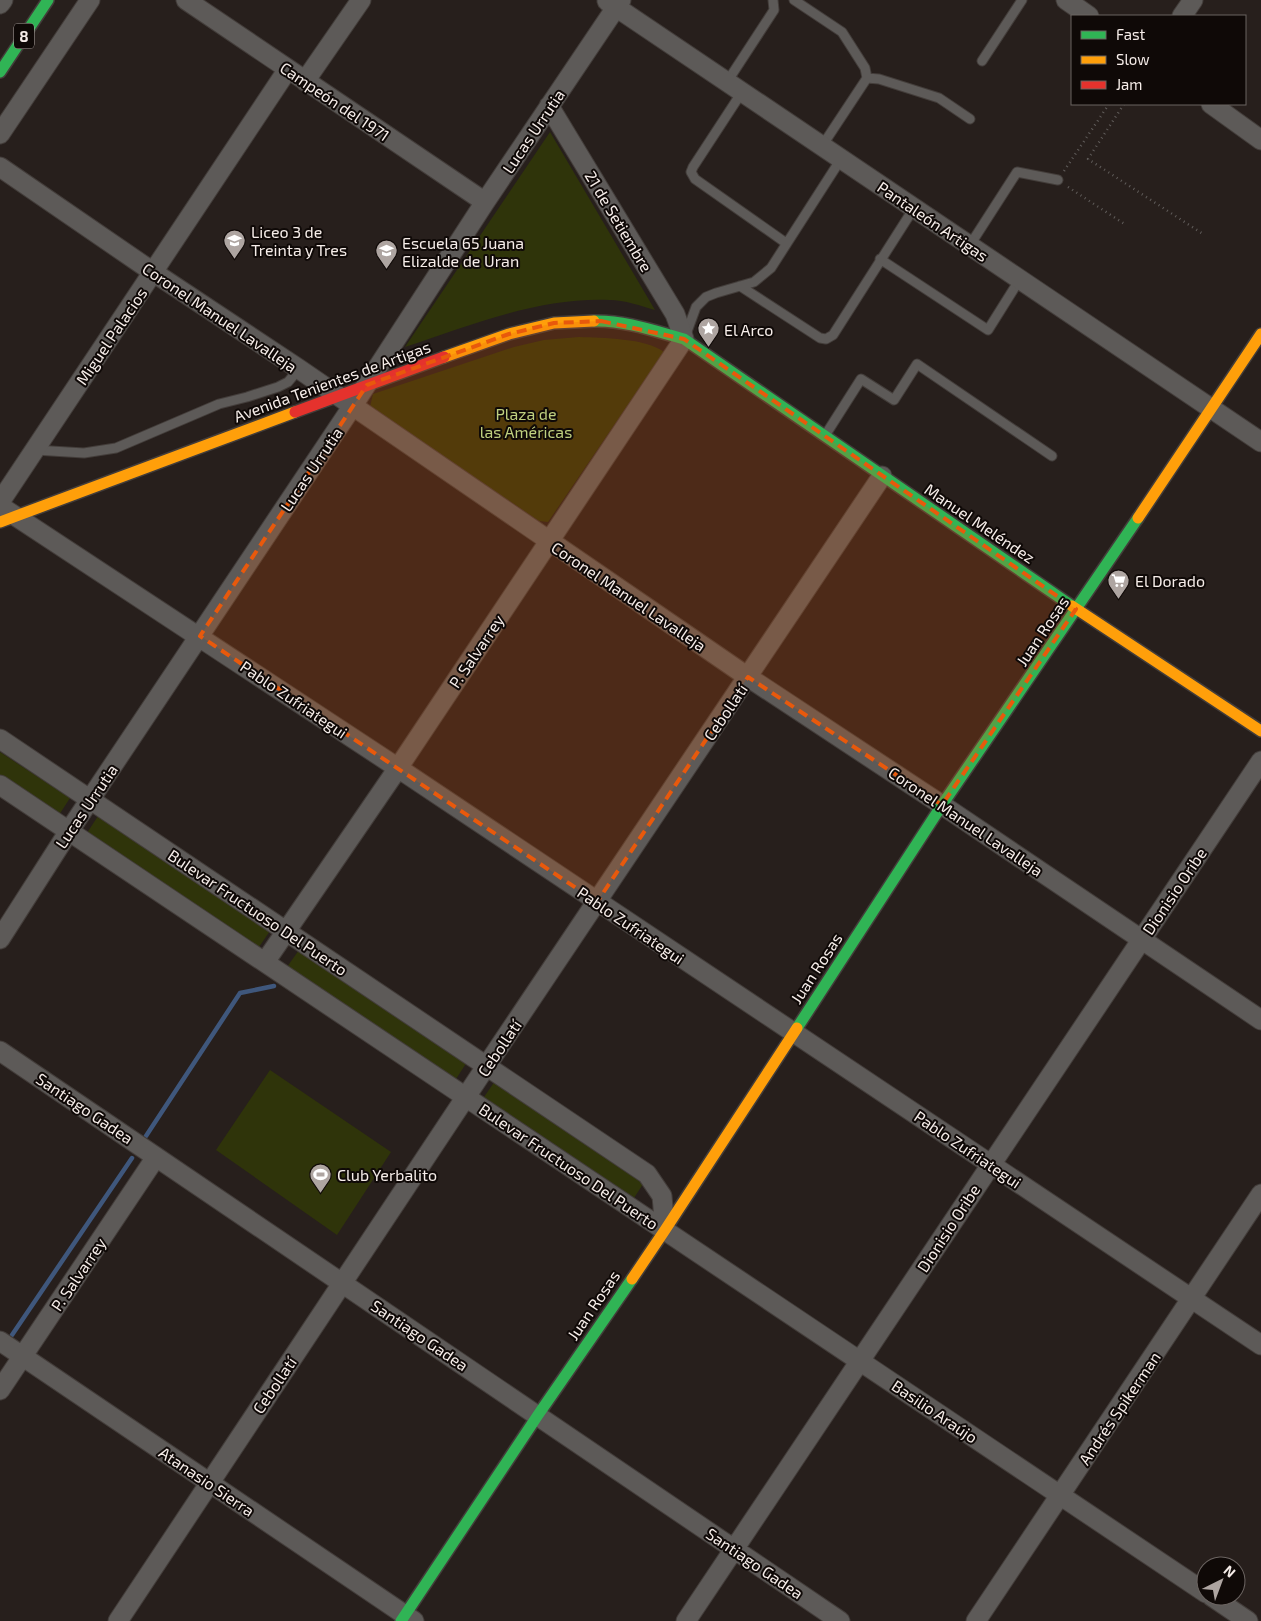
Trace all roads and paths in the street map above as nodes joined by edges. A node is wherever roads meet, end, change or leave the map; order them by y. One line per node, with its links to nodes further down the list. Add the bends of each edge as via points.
1 (3, 0): 12 (street)
2 (48, 0): 17 (main road, 8)
3 (90, 0): 26 (street)
4 (186, 0): 16 (street, Campeón del 1971)
5 (361, 0): 19 (street)
6 (773, 0): 20 (lane, via 774,10)
7 (794, 0): 18 (lane, via 842,32 865,68)
8 (1022, 0): 15 (lane)
9 (1066, 0): 13 (street)
10 (1193, 0): 14 (street)
11 (614, 2): 20 (street, Pantaleón Artigas); 24 (street, Lucas Urrutia)
12 (0, 4)
13 (1088, 15)
14 (1183, 15)
15 (982, 61)
16 (288, 69): 19 (street, Campeón del 1971); 39 (street, Miguel Palacios)
17 (0, 72)
18 (867, 78): 25 (lane, via 939,98); 28 (lane)
19 (305, 81): 32 (street, Campeón del 1971)
20 (734, 87): 28 (street, Pantaleón Artigas); 36 (lane, via 691,172 695,179)
21 (1108, 105): 31 (path)
22 (1123, 105): 35 (path, via 1088,158)
23 (1212, 105): 27 (street)
24 (549, 106): 32 (street, Lucas Urrutia); 43 (street, 21 de Setiembre, via 675,314)
25 (970, 119)
26 (0, 134)
27 (1261, 140)
28 (822, 146): 29 (street, Pantaleón Artigas)
29 (841, 159): 33 (street, Pantaleón Artigas); 36 (lane)
30 (0, 167): 39 (street, Coronel Manuel Lavalleja)
31 (1058, 180): 34 (path); 37 (lane, via 1017,172)
32 (485, 202): 45 (street, Lucas Urrutia)
33 (914, 208): 37 (street, Pantaleón Artigas); 38 (lane)
34 (1126, 225)
35 (1203, 234)
36 (786, 243): 41 (lane, via 762,277)
37 (970, 245): 40 (street, Pantaleón Artigas)
38 (880, 259): 40 (lane, via 988,330); 41 (lane, via 833,334 826,339)
39 (153, 272): 44 (street, Coronel Manuel Lavalleja); 50 (street, Miguel Palacios)
40 (1020, 279): 47 (street, Pantaleón Artigas)
41 (740, 286): 43 (lane, via 706,297 696,307)
42 (1261, 334): 47 (main road, Juan Rosas)
43 (684, 339): 45 (main road, Avenida Tenientes de Artigas, via 641,327 601,321 554,323 509,334); 48 (main road, Manuel Meléndez); 55 (street, P. Salvarrey)
44 (299, 369): 46 (street, Coronel Manuel Lavalleja); 50 (lane, via 288,382 278,387 219,404 116,448 84,454)
45 (367, 385): 46 (street, Lucas Urrutia)
46 (345, 402): 54 (main road, Avenida Tenientes de Artigas); 55 (street, Coronel Manuel Lavalleja); 57 (street, Lucas Urrutia)
47 (1210, 407): 49 (street, Pantaleón Artigas); 56 (main road, Juan Rosas)
48 (824, 437): 51 (lane, via 861,379 894,400 917,364); 52 (main road, Manuel Meléndez)
49 (1261, 442)
50 (35, 450): 53 (street, Miguel Palacios)
51 (1052, 456)
52 (882, 476): 56 (main road, Manuel Meléndez); 58 (street, Cebollatí)
53 (0, 502)
54 (5, 515): 57 (street, Pablo Zufriategui)
55 (549, 542): 58 (street, Coronel Manuel Lavalleja); 62 (street, P. Salvarrey)
56 (1076, 609): 59 (main road, Manuel Meléndez); 65 (main road, Juan Rosas)
57 (200, 636): 62 (street, Pablo Zufriategui); 64 (street, Lucas Urrutia)
58 (748, 678): 65 (street, Coronel Manuel Lavalleja); 67 (street, Cebollatí)
59 (1261, 731)
60 (0, 739): 64 (street, Bulevar Fructuoso Del Puerto)
61 (1261, 760): 70 (street, Dionisio Oribe)
62 (398, 768): 67 (street, Pablo Zufriategui); 68 (street, P. Salvarrey)
63 (0, 785): 66 (street, Bulevar Fructuoso Del Puerto)
64 (91, 800): 66 (street, Lucas Urrutia); 68 (street, Bulevar Fructuoso Del Puerto)
65 (942, 805): 70 (street, Coronel Manuel Lavalleja); 73 (main road, Juan Rosas)
66 (69, 832): 69 (street, Lucas Urrutia); 71 (street, Bulevar Fructuoso Del Puerto)
67 (597, 902): 73 (street, Pablo Zufriategui); 75 (street, Cebollatí)
68 (285, 930): 71 (street, P. Salvarrey); 75 (street, Bulevar Fructuoso Del Puerto)
69 (0, 939)
70 (1142, 939): 72 (street, Coronel Manuel Lavalleja); 78 (street, Dionisio Oribe)
71 (265, 962): 76 (street, Bulevar Fructuoso Del Puerto)
72 (1261, 1020)
73 (793, 1033): 78 (street, Pablo Zufriategui); 80 (main road, Juan Rosas)
74 (0, 1050): 77 (street, Santiago Gadea)
75 (487, 1065): 76 (street, Cebollatí); 80 (street, Bulevar Fructuoso Del Puerto, via 647,1174 662,1196)
76 (466, 1096): 80 (street, Bulevar Fructuoso Del Puerto); 81 (street, Cebollatí)
77 (156, 1157): 81 (street, Santiago Gadea); 85 (street, P. Salvarrey)
78 (991, 1164): 82 (street, Pablo Zufriategui); 86 (street, Dionisio Oribe)
79 (1261, 1194): 82 (street, Andrés Spikerman)
80 (665, 1230): 86 (street, Basilio Araújo); 88 (main road, Juan Rosas)
81 (342, 1282): 88 (street, Santiago Gadea); 89 (street, Cebollatí)
82 (1192, 1298): 84 (street, Pablo Zufriategui); 90 (street, Andrés Spikerman)
83 (0, 1341): 85 (street, Atanasio Sierra)
84 (1261, 1344)
85 (23, 1357): 87 (street, P. Salvarrey); 89 (street, Atanasio Sierra)
86 (860, 1362): 90 (street, Basilio Araújo); 91 (street, Dionisio Oribe)
87 (0, 1390)
88 (538, 1416): 91 (street, Santiago Gadea); 94 (main road, Juan Rosas)
89 (209, 1482): 94 (street, Atanasio Sierra); 95 (street, Cebollatí)
90 (1060, 1495): 92 (street, Basilio Araújo); 98 (street, Andrés Spikerman)
91 (734, 1548): 96 (street, Dionisio Oribe); 97 (street, Santiago Gadea)
92 (1196, 1586)
93 (1226, 1606): 99 (street)
94 (406, 1619)
95 (118, 1621)
96 (686, 1621)
97 (840, 1621)
98 (976, 1621)
99 (1248, 1621)

